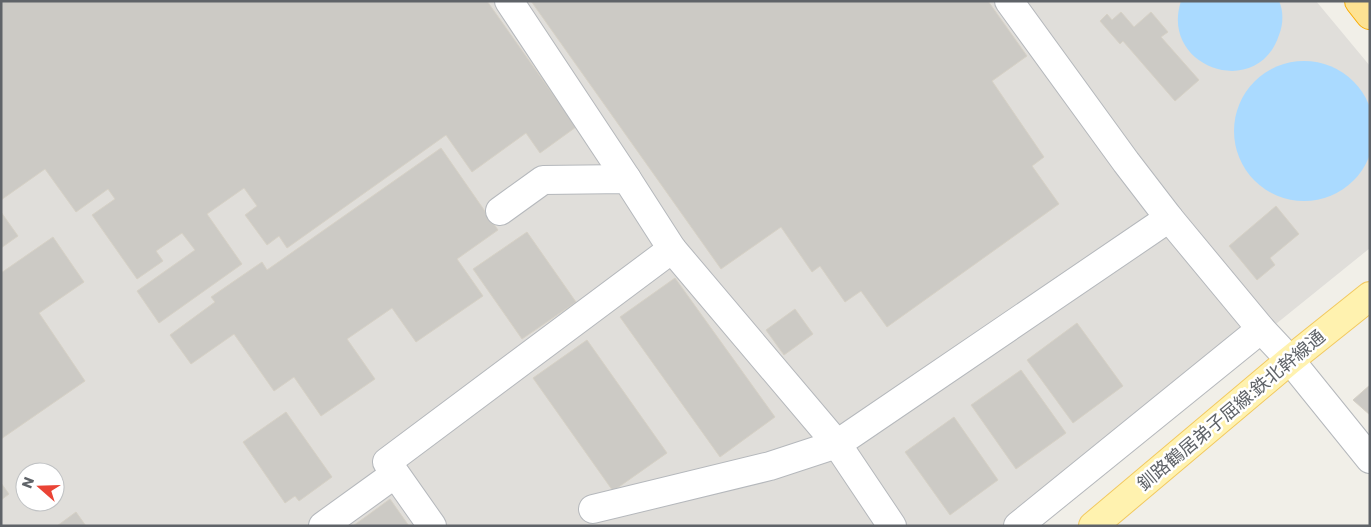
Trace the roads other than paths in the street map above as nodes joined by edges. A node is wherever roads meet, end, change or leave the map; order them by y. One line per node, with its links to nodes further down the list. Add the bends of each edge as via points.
1 (509, 1): 5 (lane)
2 (1009, 1): 7 (lane)
3 (1359, 1): 4 (highway)
4 (1370, 15)
5 (627, 179): 6 (lane, via 543,180); 8 (lane)
6 (500, 211)
7 (1170, 218): 10 (lane); 12 (lane)
8 (672, 249): 12 (lane); 14 (lane, via 387,462)
9 (1370, 296): 11 (main road, 釧路鶴居弟子屈線:鉄北幹線通)
10 (1262, 329): 11 (lane); 19 (lane)
11 (1290, 360): 13 (lane); 20 (main road, 釧路鶴居弟子屈線:鉄北幹線通)
12 (837, 444): 15 (lane, via 770,466); 18 (lane)
13 (1370, 459)
14 (395, 474): 16 (lane); 17 (lane)
15 (593, 509)
16 (323, 526)
17 (432, 526)
18 (892, 526)
19 (1018, 526)
20 (1093, 526)

